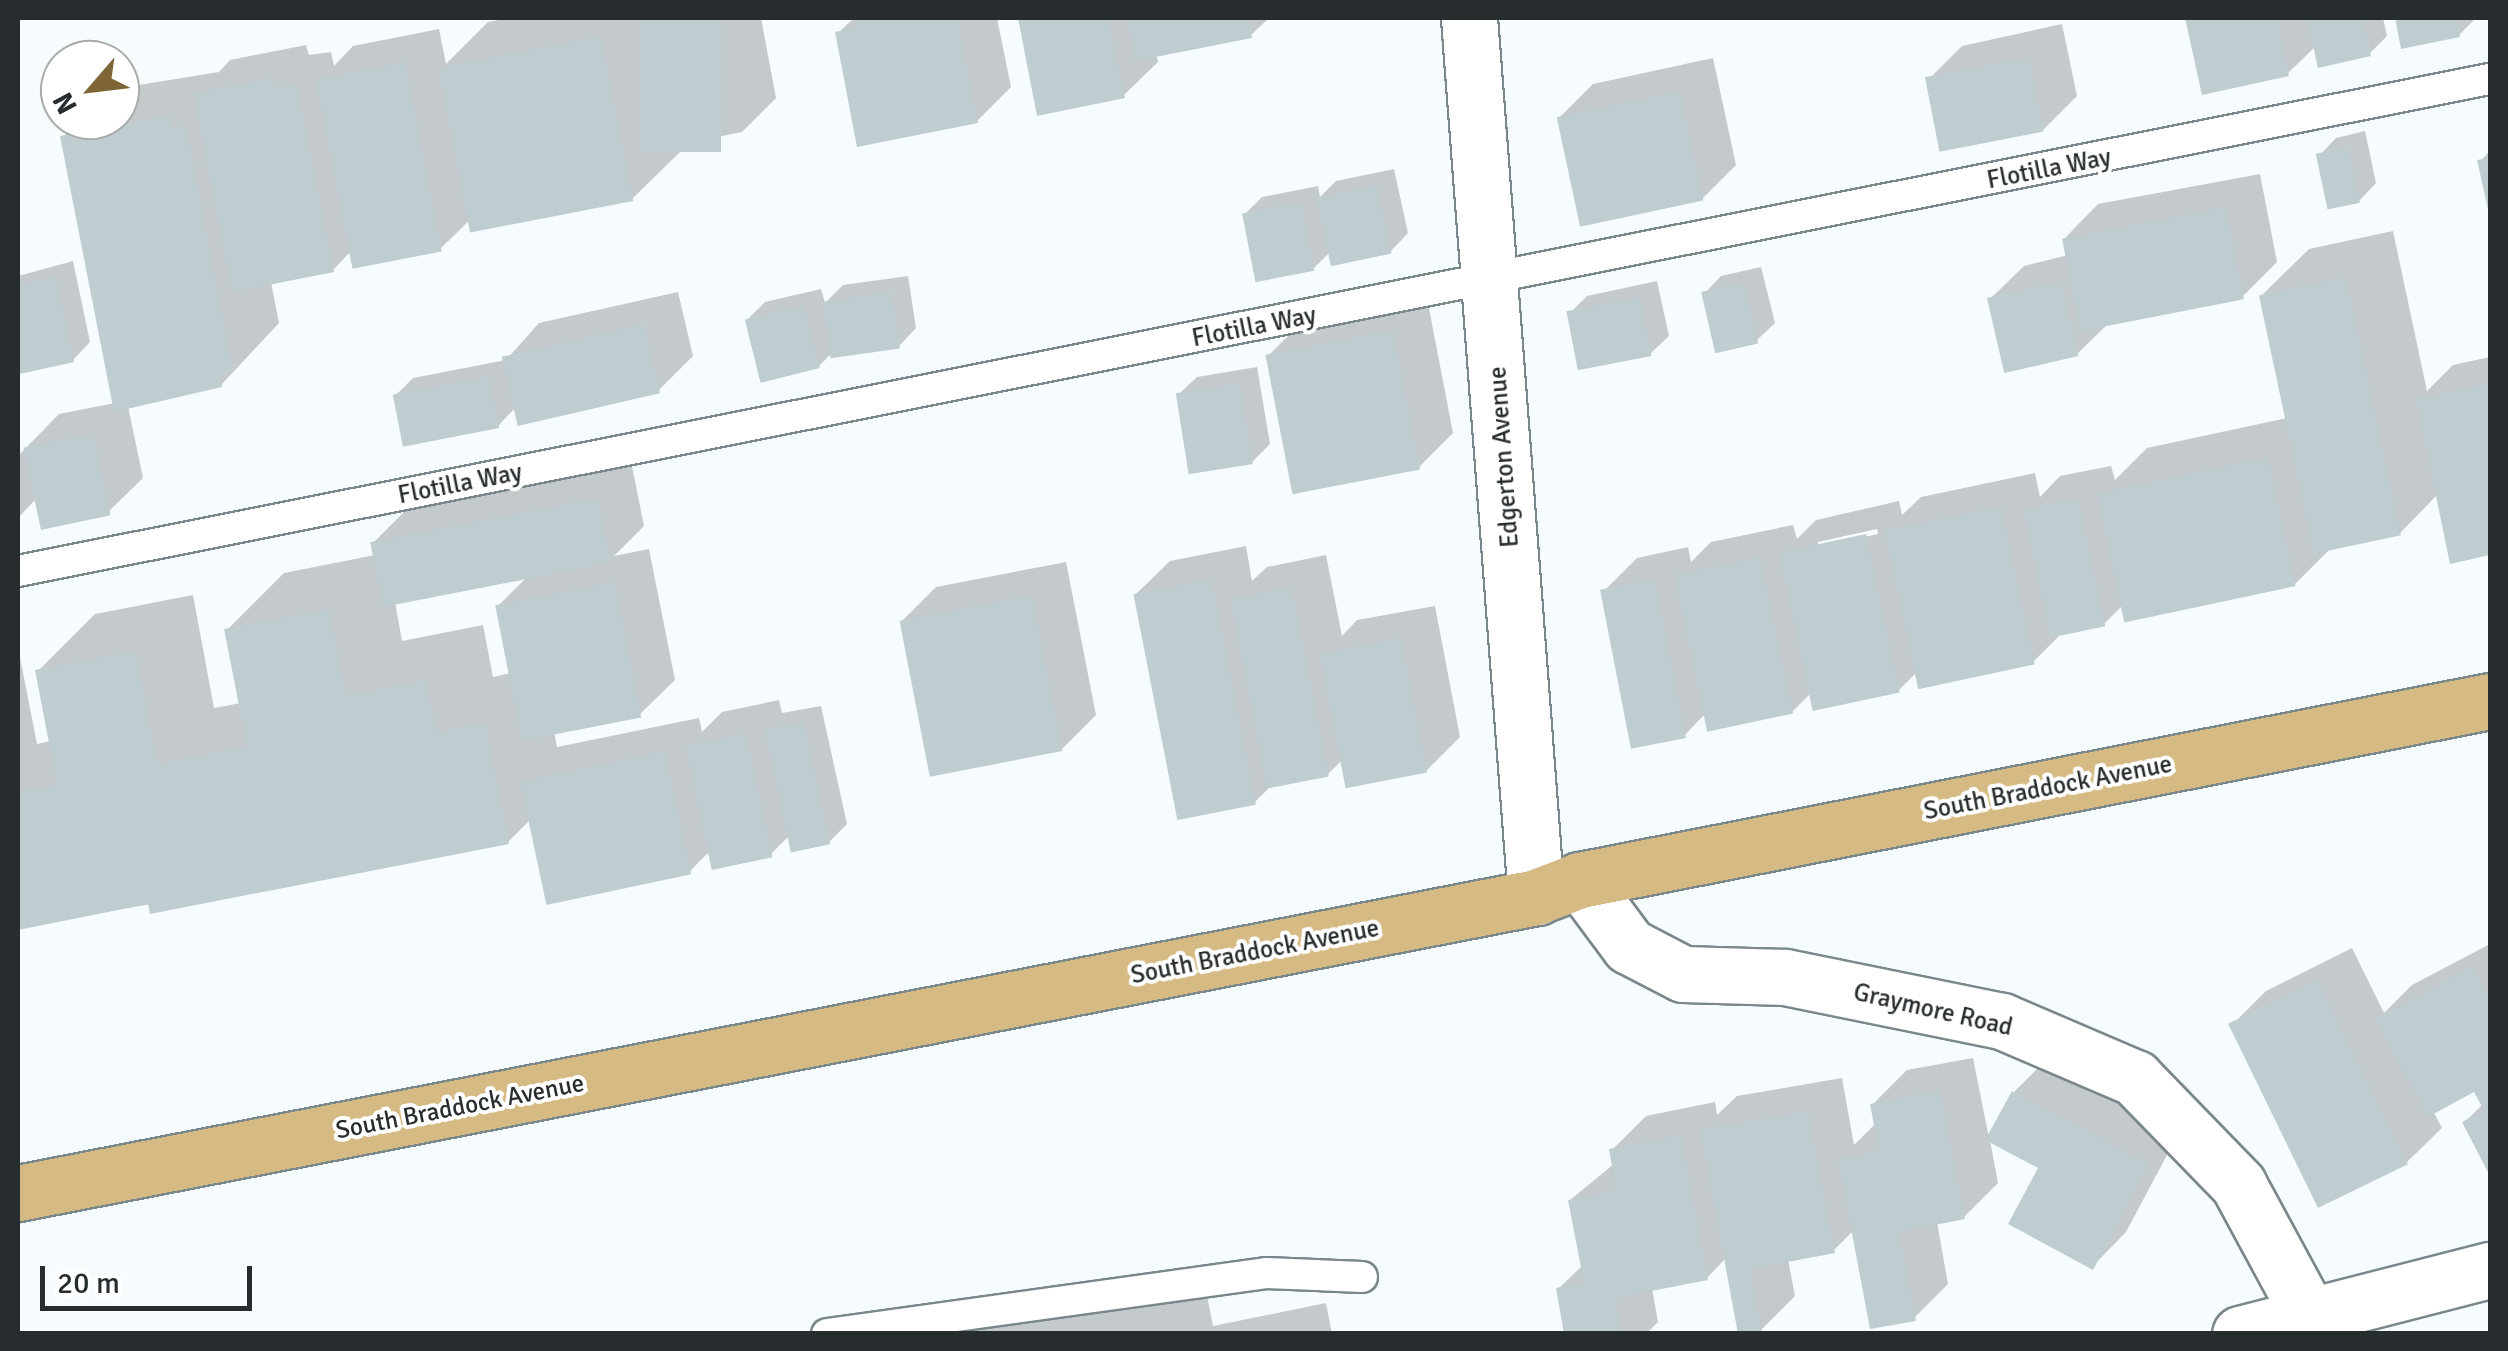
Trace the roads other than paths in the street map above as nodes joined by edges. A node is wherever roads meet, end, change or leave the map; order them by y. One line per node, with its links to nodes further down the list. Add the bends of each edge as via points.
1 (1469, 18): 3 (street, Edgerton Avenue)
2 (2490, 79): 3 (lane, Flotilla Way)
3 (1491, 282): 4 (lane, Flotilla Way); 6 (street, Edgerton Avenue)
4 (18, 571)
5 (2490, 701): 6 (main road, South Braddock Avenue)
6 (1558, 888): 7 (main road, South Braddock Avenue); 10 (street, Graymore Road, via 1629,946 1683,974 1785,977 2002,1021 2134,1078 2238,1184)
7 (18, 1193)
8 (2490, 1270): 10 (street)
9 (1362, 1277): 11 (lane, via 1266,1272)
10 (2318, 1326): 12 (street)
11 (827, 1334)
12 (2240, 1334)

